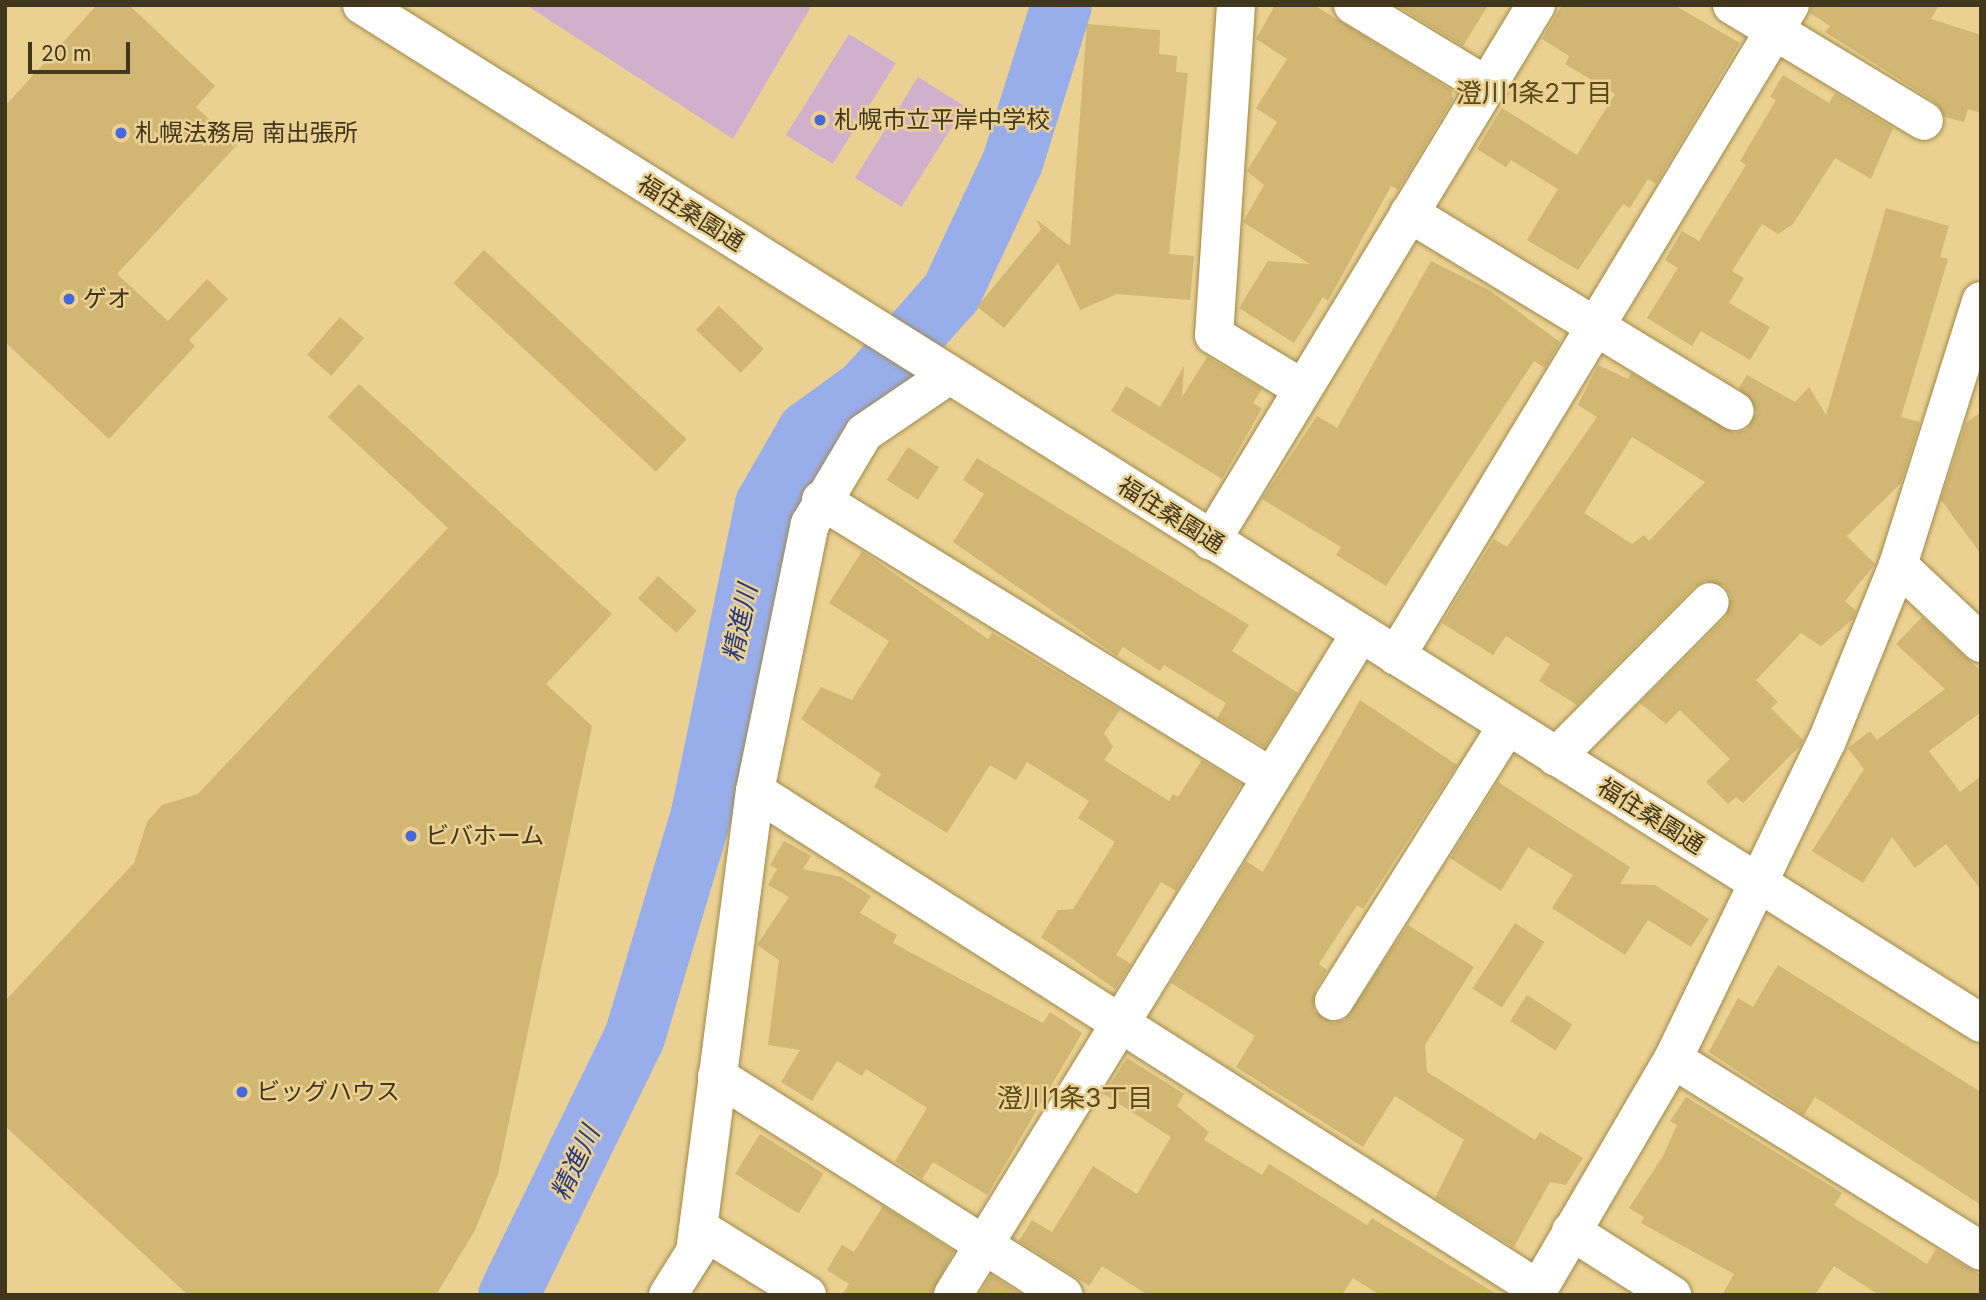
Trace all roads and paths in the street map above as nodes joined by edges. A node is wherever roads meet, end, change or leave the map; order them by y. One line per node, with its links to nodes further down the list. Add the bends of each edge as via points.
1 (362, 5): 12 (street, 福住桑園通)
2 (1236, 5): 14 (street, via 1214,335)
3 (1353, 5): 7 (street)
4 (1536, 5): 7 (street)
5 (1731, 5): 6 (street)
6 (1783, 18): 8 (street); 11 (street)
7 (1487, 86): 9 (street)
8 (1924, 121)
9 (1409, 213): 11 (street); 14 (street)
10 (1981, 300): 13 (street)
11 (1596, 326): 15 (street); 22 (street)
12 (920, 357): 16 (street); 17 (street, 福住桑園通)
13 (1972, 371): 18 (street)
14 (1303, 389): 17 (street)
15 (1735, 411)
16 (821, 500): 25 (street); 26 (street, via 810,524)
17 (1211, 541): 20 (street, 福住桑園通)
18 (1898, 565): 21 (street); 27 (street, via 1869,645)
19 (1710, 602): 24 (street)
20 (1360, 634): 22 (street, 福住桑園通); 25 (street)
21 (1981, 643)
22 (1396, 656): 23 (street, 福住桑園通)
23 (1507, 726): 24 (street, 福住桑園通); 28 (street)
24 (1556, 757): 27 (street, 福住桑園通)
25 (1271, 777): 29 (street)
26 (755, 791): 29 (street); 32 (street)
27 (1758, 884): 30 (street, 福住桑園通); 31 (street)
28 (1334, 1001)
29 (1119, 1022): 35 (street); 37 (street)
30 (1981, 1023)
31 (1673, 1059): 34 (street); 36 (street)
32 (717, 1076): 33 (street); 35 (street)
33 (699, 1228): 38 (street, via 688,1268); 39 (street)
34 (1571, 1231): 37 (street); 42 (street)
35 (984, 1245): 40 (street); 41 (street)
36 (1981, 1251)
37 (1536, 1292)
38 (668, 1295)
39 (807, 1295)
40 (953, 1295)
41 (1063, 1295)
42 (1672, 1295)

